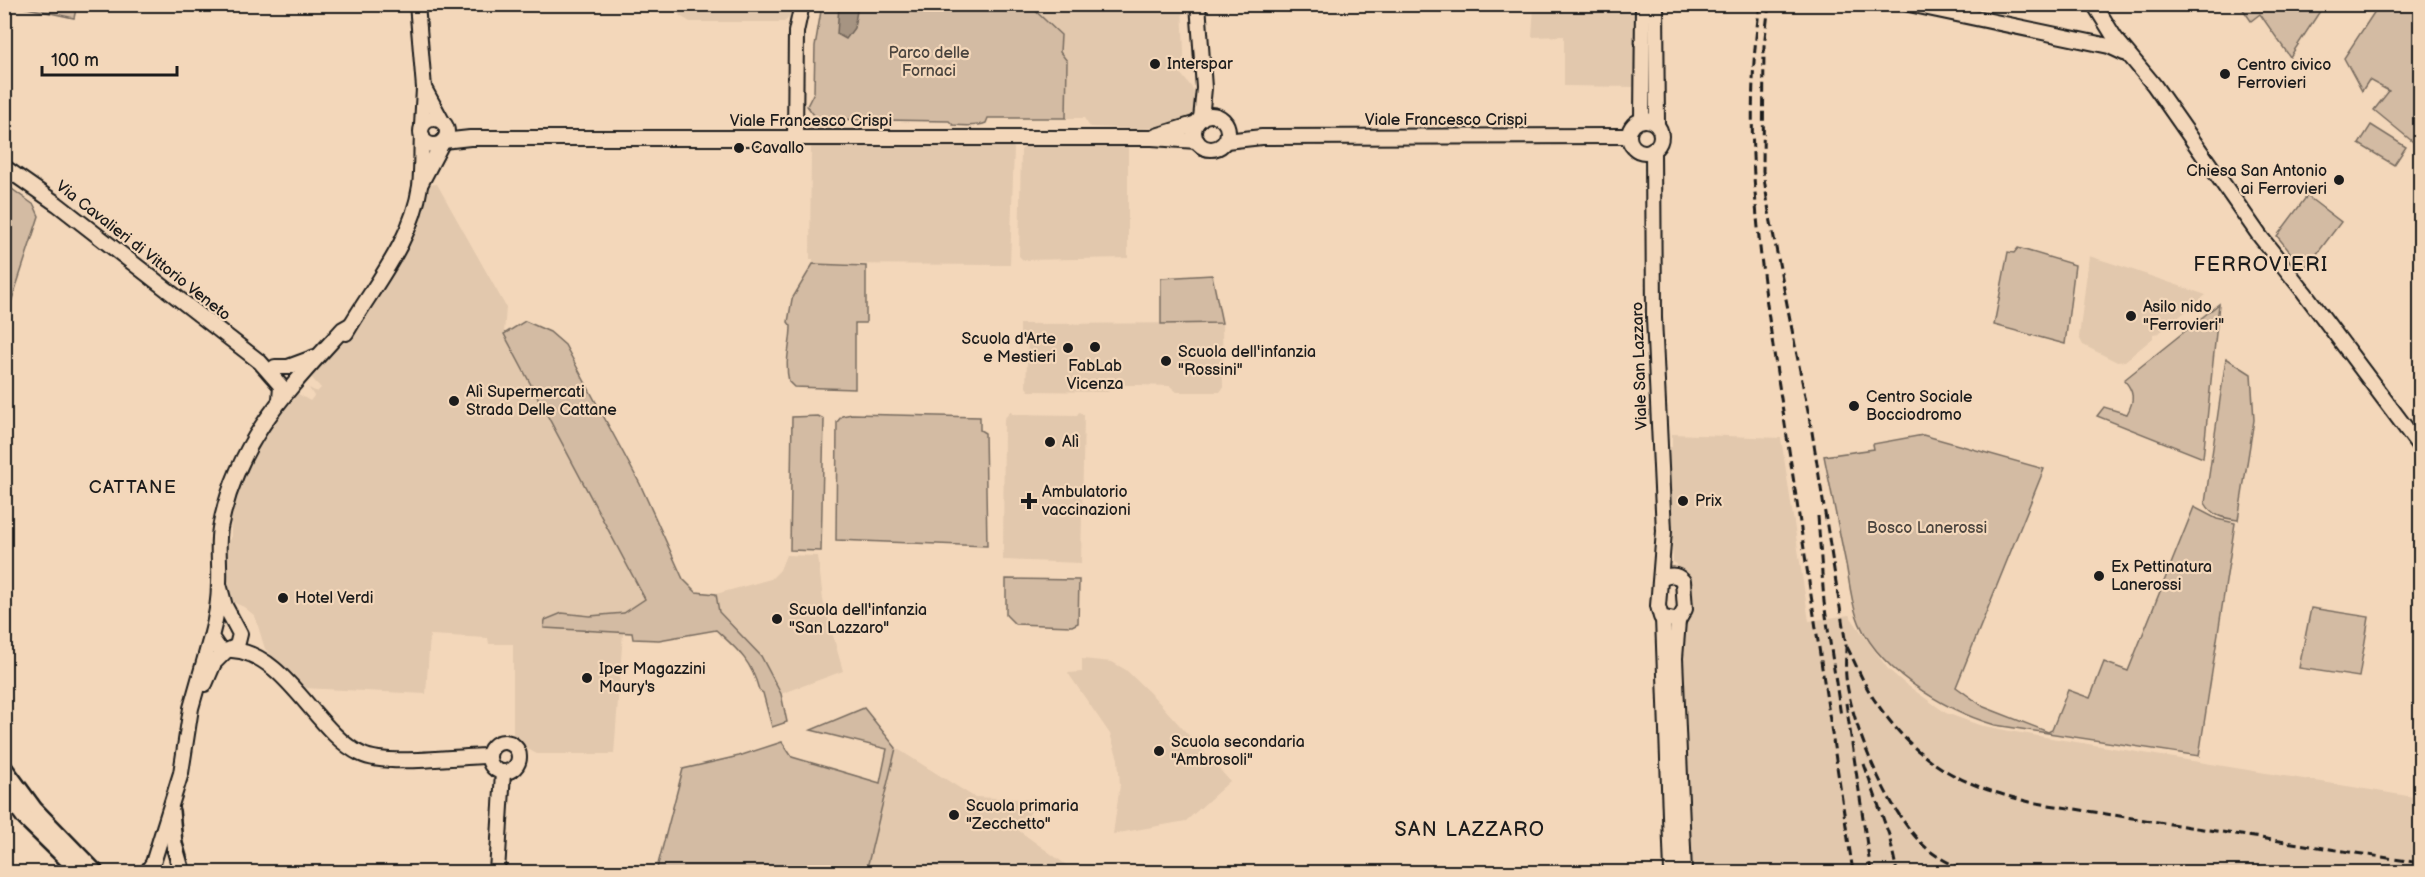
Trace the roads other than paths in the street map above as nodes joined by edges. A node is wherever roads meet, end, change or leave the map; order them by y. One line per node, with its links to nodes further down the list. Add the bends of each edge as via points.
1 (417, 4): 9 (street)
2 (802, 4): 20 (street, via 796,32)
3 (1198, 4): 10 (street)
4 (1910, 4): 7 (street)
5 (2094, 4): 8 (street)
6 (1653, 5): 12 (street); 15 (street)
7 (1933, 6): 8 (street)
8 (2112, 42): 35 (street, via 2160,94 2259,235)
9 (424, 88): 14 (street); 16 (street)
10 (1204, 88): 11 (street, via 1208,103); 13 (street)
11 (1222, 120): 13 (street, Viale Francesco Crispi, via 1209,116); 18 (street, Viale Francesco Crispi); 23 (street, via 1228,133)
12 (1642, 120): 15 (street); 17 (street, via 1634,125)
13 (1199, 121): 21 (street, Viale Francesco Crispi); 22 (street, via 1194,132)
14 (443, 122): 16 (street, via 432,119); 19 (street, Viale Francesco Crispi); 24 (street, via 448,133)
15 (1657, 125): 25 (street, via 1661,138)
16 (422, 131): 24 (street, Viale Francesco Crispi, via 429,144); 27 (street)
17 (1629, 136): 18 (street, Viale Francesco Crispi); 25 (street, via 1635,148)
18 (1262, 137): 23 (street, Viale Francesco Crispi)
19 (470, 138): 20 (street, Viale Francesco Crispi); 24 (street, Viale Francesco Crispi)
20 (795, 138): 21 (street, Viale Francesco Crispi)
21 (1152, 138): 22 (street, Viale Francesco Crispi)
22 (1197, 141): 23 (street, Viale Francesco Crispi, via 1212,149)
23 (1226, 141)
24 (443, 142): 27 (street)
25 (1649, 150): 36 (street, Viale San Lazzaro)
26 (4, 167): 30 (street, Via Cavalieri di Vittorio Veneto)
27 (420, 185): 28 (street, via 399,246)
28 (350, 325): 29 (street); 34 (street, via 328,357)
29 (320, 355): 31 (street, via 288,367); 32 (street)
30 (260, 362): 31 (street, Via Cavalieri di Vittorio Veneto); 33 (street, Via Cavalieri di Vittorio Veneto, via 281,386)
31 (275, 367): 32 (street, Via Cavalieri di Vittorio Veneto)
32 (293, 385): 33 (street)
33 (280, 400): 34 (street)
34 (260, 430): 39 (street, via 241,459 230,488 219,530)
35 (2421, 447)
36 (1664, 540): 37 (street, Viale San Lazzaro); 38 (street, Viale San Lazzaro)
37 (1677, 576): 38 (street); 40 (street, Viale San Lazzaro, via 1684,584 1685,609)
38 (1662, 579): 40 (street, Viale San Lazzaro, via 1658,606)
39 (219, 584): 41 (street, via 225,606); 42 (street)
40 (1670, 620): 57 (street, Viale San Lazzaro); 58 (street, Viale San Lazzaro)
41 (238, 629): 42 (street, via 227,622 219,623); 43 (street, via 237,646); 44 (street)
42 (212, 633): 43 (street, via 214,644); 45 (street, via 191,708)
43 (229, 650): 44 (street, via 250,652); 45 (street, via 210,670)
44 (276, 671): 46 (street, via 345,743 361,754 397,759)
45 (190, 730): 50 (street)
46 (489, 756): 48 (street, via 492,767); 48 (street, via 500,743 516,749 517,764)
47 (4, 768): 53 (main road, via 34,808)
48 (503, 772): 56 (street)
49 (4, 789): 52 (main road, via 25,818)
50 (171, 811): 51 (street); 55 (main road)
51 (151, 869): 54 (street)
52 (80, 873)
53 (95, 873)
54 (138, 873)
55 (182, 873)
56 (497, 873)
57 (1672, 873)
58 (1684, 873)

